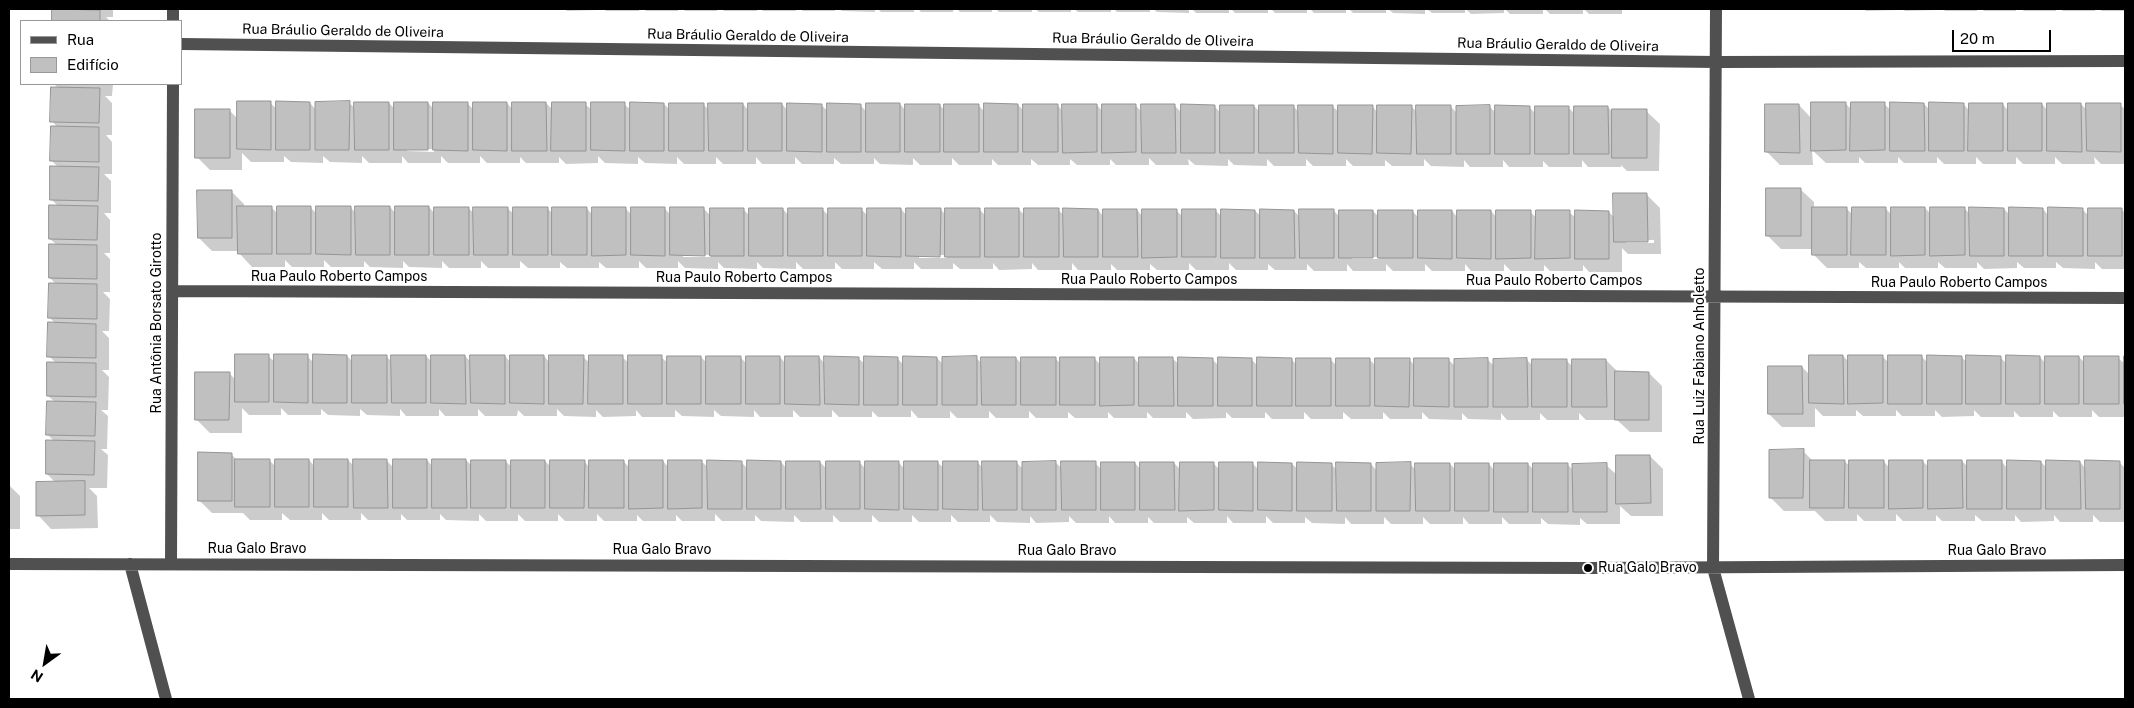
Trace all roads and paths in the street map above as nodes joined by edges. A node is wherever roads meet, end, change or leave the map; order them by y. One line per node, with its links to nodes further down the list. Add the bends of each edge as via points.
1 (1716, 9): 4 (street, Rua Luiz Fabiano Anholetto)
2 (182, 44): 4 (street, Rua Bráulio Geraldo de Oliveira)
3 (2125, 61): 4 (street, Rua Bráulio Geraldo de Oliveira)
4 (1716, 62): 7 (street, Rua Luiz Fabiano Anholetto)
5 (173, 85): 6 (street, Rua Antônia Borsato Girotto)
6 (172, 291): 7 (street, Rua Paulo Roberto Campos); 9 (street, Rua Antônia Borsato Girotto)
7 (1716, 297): 8 (street, Rua Paulo Roberto Campos); 13 (street, Rua Luiz Fabiano Anholetto)
8 (2125, 298)
9 (171, 563): 11 (street, Rua Galo Bravo); 13 (street, Rua Galo Bravo)
10 (9, 564): 11 (street, Rua Galo Bravo)
11 (130, 564): 14 (street)
12 (2125, 565): 13 (street, Rua Galo Bravo)
13 (1713, 568): 15 (street, Rua Luiz Fabiano Anholetto)
14 (166, 699)
15 (1749, 699)

